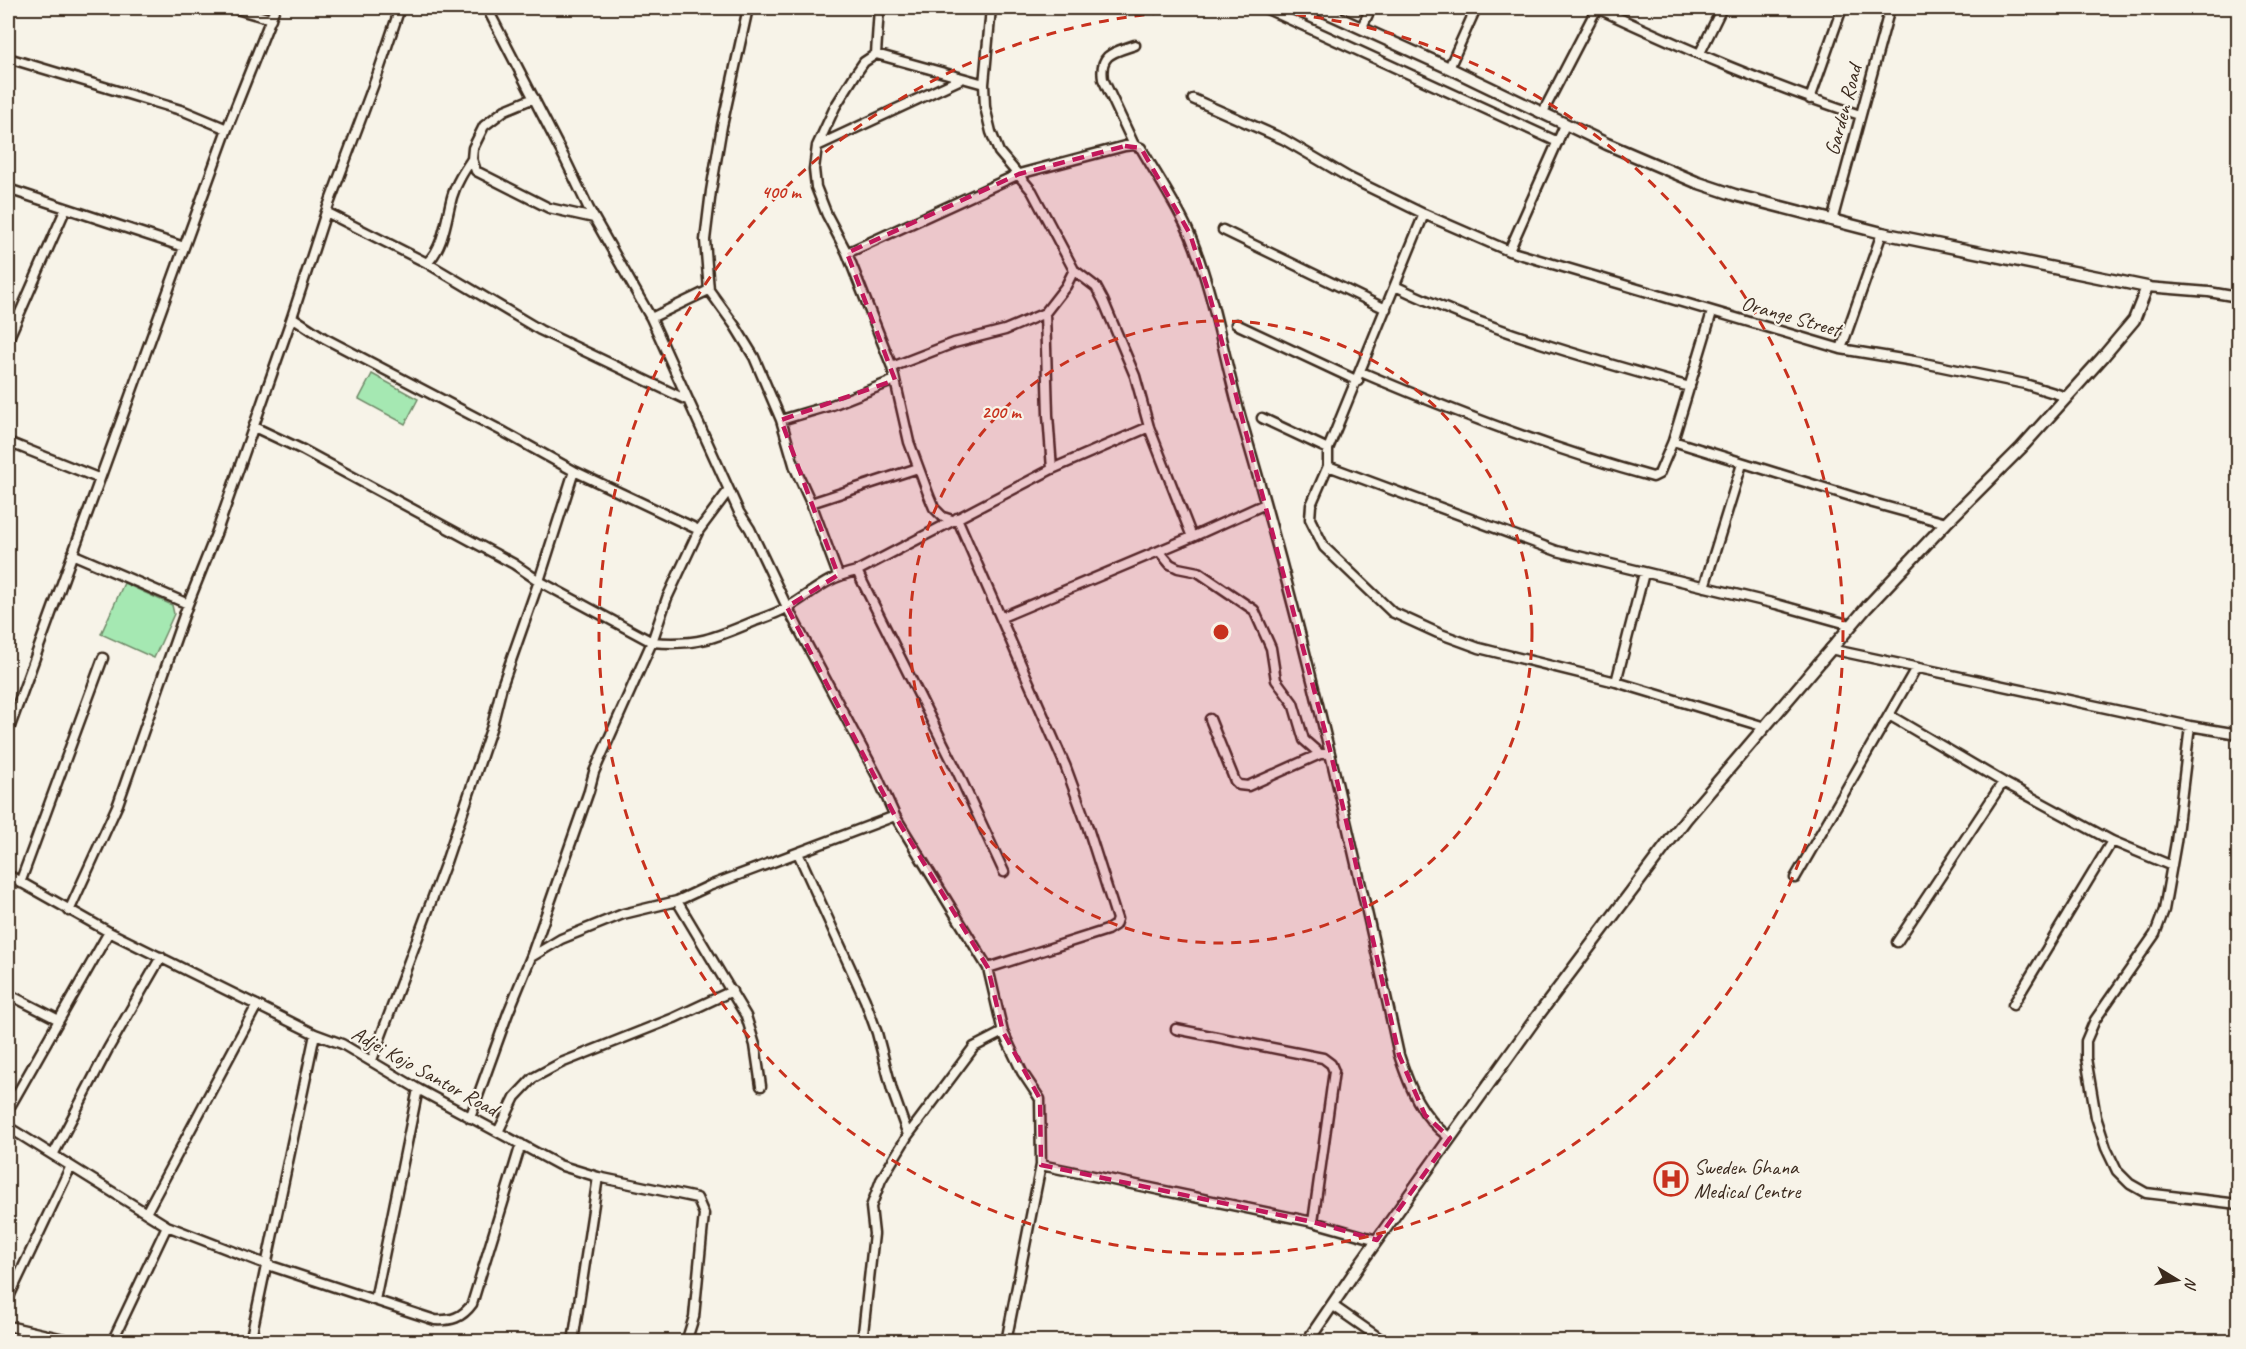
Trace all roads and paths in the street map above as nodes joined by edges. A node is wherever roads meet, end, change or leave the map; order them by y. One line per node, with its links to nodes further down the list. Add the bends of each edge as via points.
1 (10, 8): 17 (street)
2 (233, 8): 18 (street)
3 (275, 8): 18 (street)
4 (400, 8): 41 (street)
5 (487, 8): 27 (street)
6 (747, 8): 54 (street, via 711,191 705,240)
7 (879, 8): 22 (street)
8 (991, 8): 26 (street)
9 (1265, 8): 34 (street)
10 (1317, 8): 19 (street)
11 (1371, 8): 19 (street)
12 (1476, 8): 24 (street)
13 (1597, 8): 21 (street); 30 (street)
14 (1722, 8): 21 (street)
15 (1842, 8): 29 (street)
16 (1890, 8): 31 (street, Garden Road)
17 (8, 14)
18 (271, 19): 33 (street)
19 (1362, 27): 24 (street)
20 (1135, 45): 35 (street, via 1108,55 1101,69)
21 (1700, 53): 29 (street)
22 (876, 54): 25 (street); 36 (street, via 864,62 850,83)
23 (8, 58): 33 (street, via 184,111)
24 (1449, 68): 30 (street)
25 (961, 79): 26 (street); 36 (street)
26 (984, 84): 38 (street, via 991,132 999,152)
27 (534, 98): 37 (street, via 504,111 484,126); 43 (street)
28 (1192, 99): 42 (street, Orange Street, via 1283,139 1348,177)
29 (1810, 99): 31 (street)
30 (1543, 112): 32 (street)
31 (1860, 115): 44 (street, Garden Road)
32 (1565, 124): 34 (street); 44 (street, via 1696,182)
33 (227, 129): 47 (street)
34 (1558, 142): 48 (street)
35 (1134, 145): 38 (street); 86 (street, via 1141,148 1190,234)
36 (817, 146): 49 (street, via 816,187)
37 (472, 159): 43 (street, via 476,171 549,208); 50 (street, via 460,177 434,256)
38 (1019, 174): 49 (street); 51 (street)
39 (8, 189): 40 (street)
40 (66, 208): 47 (street); 59 (street)
41 (326, 212): 50 (street); 60 (street)
42 (1424, 214): 48 (street, Orange Street); 52 (street)
43 (594, 219): 61 (street)
44 (1832, 221): 46 (street)
45 (1223, 230): 56 (street)
46 (1882, 233): 53 (street); 64 (street)
47 (184, 247): 83 (street)
48 (1509, 251): 57 (street, Orange Street)
49 (847, 253): 65 (street)
50 (427, 263): 70 (street, via 540,330)
51 (1074, 270): 58 (street); 74 (street, via 1096,287 1103,300 1135,376)
52 (1395, 286): 56 (street); 68 (street, via 1563,352)
53 (2147, 286): 55 (street); 69 (street, via 2134,320)
54 (709, 290): 61 (street); 72 (street, via 754,357)
55 (2238, 297)
56 (1386, 309): 66 (street)
57 (1713, 312): 64 (street, Orange Street); 68 (street)
58 (1045, 313): 65 (street); 81 (street)
59 (12, 316): 63 (street)
60 (292, 317): 73 (street); 82 (street, via 324,338)
61 (651, 318): 70 (street)
62 (1236, 324): 66 (street)
63 (8, 340)
64 (1841, 349): 69 (street, Orange Street, via 2025,384)
65 (892, 367): 67 (street)
66 (1359, 376): 75 (street, via 1562,450 1653,477 1659,474); 77 (street)
67 (895, 380): 72 (street); 80 (street)
68 (1690, 387): 75 (street)
69 (2067, 397): 88 (street)
70 (689, 401): 84 (street)
71 (1262, 418): 77 (street)
72 (781, 420): 85 (street, via 795,468)
73 (254, 427): 96 (street, via 493,552); 98 (street)
74 (1149, 428): 81 (street); 90 (street)
75 (1673, 441): 78 (street)
76 (8, 442): 83 (street)
77 (1328, 449): 79 (street)
78 (1742, 464): 88 (street); 97 (street)
79 (1328, 466): 94 (street, via 1557,551); 106 (street, via 1311,505 1310,519 1324,547 1392,612 1479,648)
80 (918, 468): 85 (street); 87 (street, via 934,508 943,517)
81 (1052, 469): 87 (street)
82 (574, 471): 89 (street); 96 (street)
83 (98, 478): 92 (street)
84 (729, 490): 89 (street); 99 (street)
85 (811, 503): 95 (street)
86 (1265, 504): 90 (street); 114 (street)
87 (954, 519): 93 (street); 100 (street)
88 (1946, 523): 101 (street)
89 (699, 530): 102 (street, via 667,598)
90 (1192, 537): 91 (street)
91 (1160, 551): 100 (street); 113 (street, via 1170,564 1198,572 1254,610 1271,648 1276,680 1293,703 1304,740)
92 (72, 555): 98 (street); 111 (street)
93 (857, 571): 95 (street); 120 (street)
94 (1644, 573): 97 (street); 106 (street)
95 (838, 575): 99 (street)
96 (539, 581): 102 (street); 139 (street, via 446,862)
97 (1704, 587): 101 (street)
98 (188, 604): 125 (street, via 118,804)
99 (787, 607): 102 (street, via 712,639); 116 (street)
100 (1002, 617): 130 (street, via 1065,765 1118,919 1107,930)
101 (1851, 625): 103 (street)
102 (652, 642): 129 (street, via 594,772)
103 (1830, 649): 105 (street); 110 (street)
104 (103, 658): 123 (street)
105 (1916, 668): 107 (street); 109 (street)
106 (1616, 682): 110 (street)
107 (1889, 715): 115 (street); 122 (street)
108 (1210, 719): 113 (street, via 1239,785 1248,786)
109 (2190, 726): 112 (street); 119 (street)
110 (1765, 727): 148 (street, via 1686,819)
111 (8, 732)
112 (2238, 734)
113 (1320, 754): 114 (street)
114 (1331, 754): 148 (street, via 1399,1055 1409,1086 1425,1115)
115 (2003, 782): 117 (street); 127 (street)
116 (895, 816): 118 (street); 130 (street)
117 (2112, 841): 119 (street); 134 (street)
118 (798, 853): 124 (street); 147 (street, via 865,1000)
119 (2172, 866): 154 (street, via 2155,934 2095,1020 2086,1041 2096,1117 2117,1171 2130,1184 2146,1193)
120 (1004, 872)
121 (8, 875): 123 (street, Adjei Kojo Santor Road)
122 (1795, 878)
123 (20, 883): 125 (street, Adjei Kojo Santor Road)
124 (677, 900): 129 (street, via 623,914 561,939); 131 (street)
125 (69, 911): 126 (street, Adjei Kojo Santor Road)
126 (108, 932): 128 (street, Adjei Kojo Santor Road); 135 (street)
127 (1898, 942)
128 (161, 957): 133 (street, Adjei Kojo Santor Road); 150 (street)
129 (531, 957): 144 (street)
130 (988, 968): 137 (street)
131 (732, 991): 140 (street, via 746,1016 755,1045); 146 (street, via 533,1078 515,1097)
132 (8, 994): 135 (street)
133 (257, 1005): 138 (street, Adjei Kojo Santor Road); 155 (street)
134 (2013, 1005)
135 (59, 1020): 142 (street)
136 (1176, 1029): 156 (street, via 1323,1058 1331,1064 1334,1071)
137 (1003, 1032): 147 (street, via 974,1047); 151 (street, via 1040,1099)
138 (315, 1034): 139 (street, Adjei Kojo Santor Road); 159 (street)
139 (372, 1060): 141 (street, Adjei Kojo Santor Road)
140 (761, 1086)
141 (418, 1089): 144 (street, Adjei Kojo Santor Road); 161 (street)
142 (11, 1094): 143 (street)
143 (8, 1110)
144 (470, 1118): 146 (street, Adjei Kojo Santor Road)
145 (8, 1127): 150 (street)
146 (498, 1132): 149 (street, Adjei Kojo Santor Road)
147 (908, 1135): 171 (street, via 881,1180 871,1208 874,1234)
148 (1450, 1138): 158 (street)
149 (522, 1144): 153 (street, Adjei Kojo Santor Road, via 559,1166); 161 (street, via 472,1304 465,1313 435,1320)
150 (53, 1155): 152 (street)
151 (1041, 1165): 156 (street); 172 (street)
152 (70, 1168): 155 (street); 160 (street)
153 (598, 1178): 164 (street, Adjei Kojo Santor Road, via 697,1198 704,1214 694,1317); 169 (street)
154 (2238, 1204)
155 (146, 1213): 157 (street)
156 (1313, 1222): 158 (street)
157 (168, 1226): 159 (street); 167 (street)
158 (1377, 1240): 162 (street)
159 (268, 1265): 161 (street); 168 (street)
160 (8, 1299)
161 (375, 1300)
162 (1332, 1305): 165 (street); 173 (street)
163 (8, 1326): 166 (street)
164 (687, 1340): 170 (street, Adjei Kojo Santor Road)
165 (1379, 1340)
166 (77, 1341)
167 (112, 1341)
168 (250, 1341)
169 (573, 1341)
170 (701, 1341)
171 (862, 1341)
172 (1006, 1341)
173 (1307, 1341)

